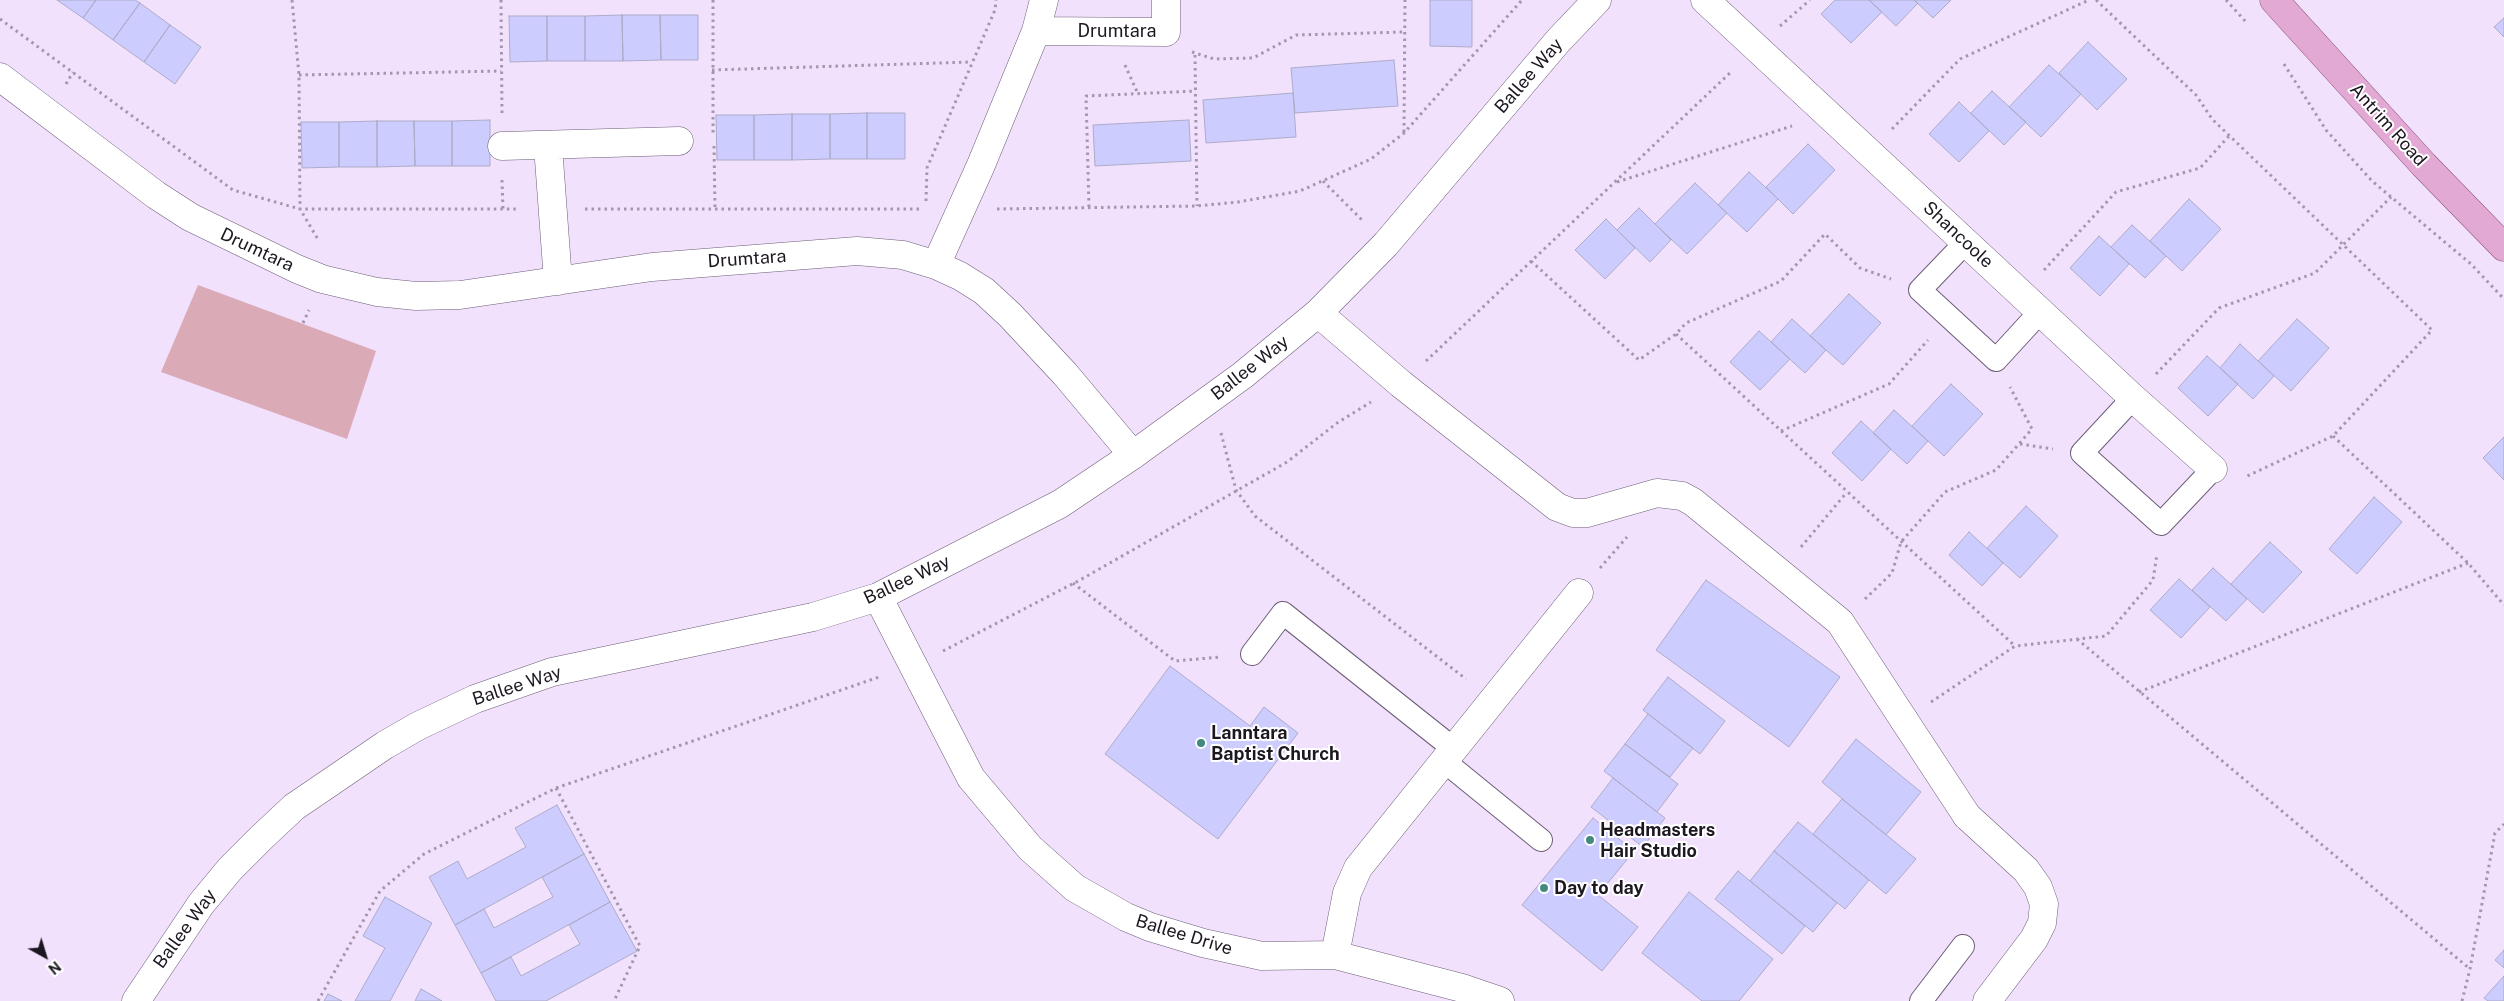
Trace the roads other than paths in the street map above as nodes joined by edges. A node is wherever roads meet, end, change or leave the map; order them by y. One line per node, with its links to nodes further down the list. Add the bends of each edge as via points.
1 (1044, 0): 6 (street)
2 (1166, 0): 6 (street, Drumtara, via 1166,32)
3 (1597, 0): 16 (street, Ballee Way, via 1386,244)
4 (1705, 0): 11 (street, Shancoole)
5 (2274, 0): 12 (main road, Antrim Road, via 2424,165)
6 (1036, 31): 13 (street)
7 (0, 77): 14 (street, Drumtara, via 172,207 268,257 322,279 377,292 416,296 460,295)
8 (679, 141): 10 (street)
9 (502, 146): 10 (street)
10 (548, 146): 14 (street)
11 (1966, 242): 15 (street, Shancoole); 15 (lane, via 1920,290 1996,360)
12 (2504, 247)
13 (936, 266): 14 (street, Drumtara, via 903,255 857,252 691,263); 18 (street, Drumtara, via 984,291 1010,315)
14 (558, 281)
15 (2031, 303): 17 (street, Shancoole)
16 (1318, 312): 18 (street, Ballee Way, via 1212,398); 30 (street, via 1401,384 1557,507 1587,513 1651,494 1682,496 1729,530 1840,622 1967,816 2026,870 2038,887 2044,904 2042,923 2034,939)
17 (2133, 398): 19 (street, Shancoole); 19 (lane, via 2082,453 2161,524)
18 (1133, 455): 21 (street, Ballee Way, via 1060,504)
19 (2213, 469)
20 (1579, 593): 23 (street)
21 (878, 597): 26 (street, Ballee Drive, via 971,778 1030,848 1075,888 1126,917 1203,943 1262,956); 27 (street, Ballee Way, via 813,617 552,672 490,693 418,726 294,807 230,868 201,904)
22 (1252, 654): 23 (lane, via 1284,613)
23 (1449, 755): 24 (lane); 26 (street, via 1358,868 1347,892)
24 (1541, 840)
25 (1963, 946): 29 (lane)
26 (1335, 955): 28 (street, Ballee Drive)
27 (136, 1001)
28 (1500, 1001)
29 (1921, 1001)
30 (1987, 1001)

